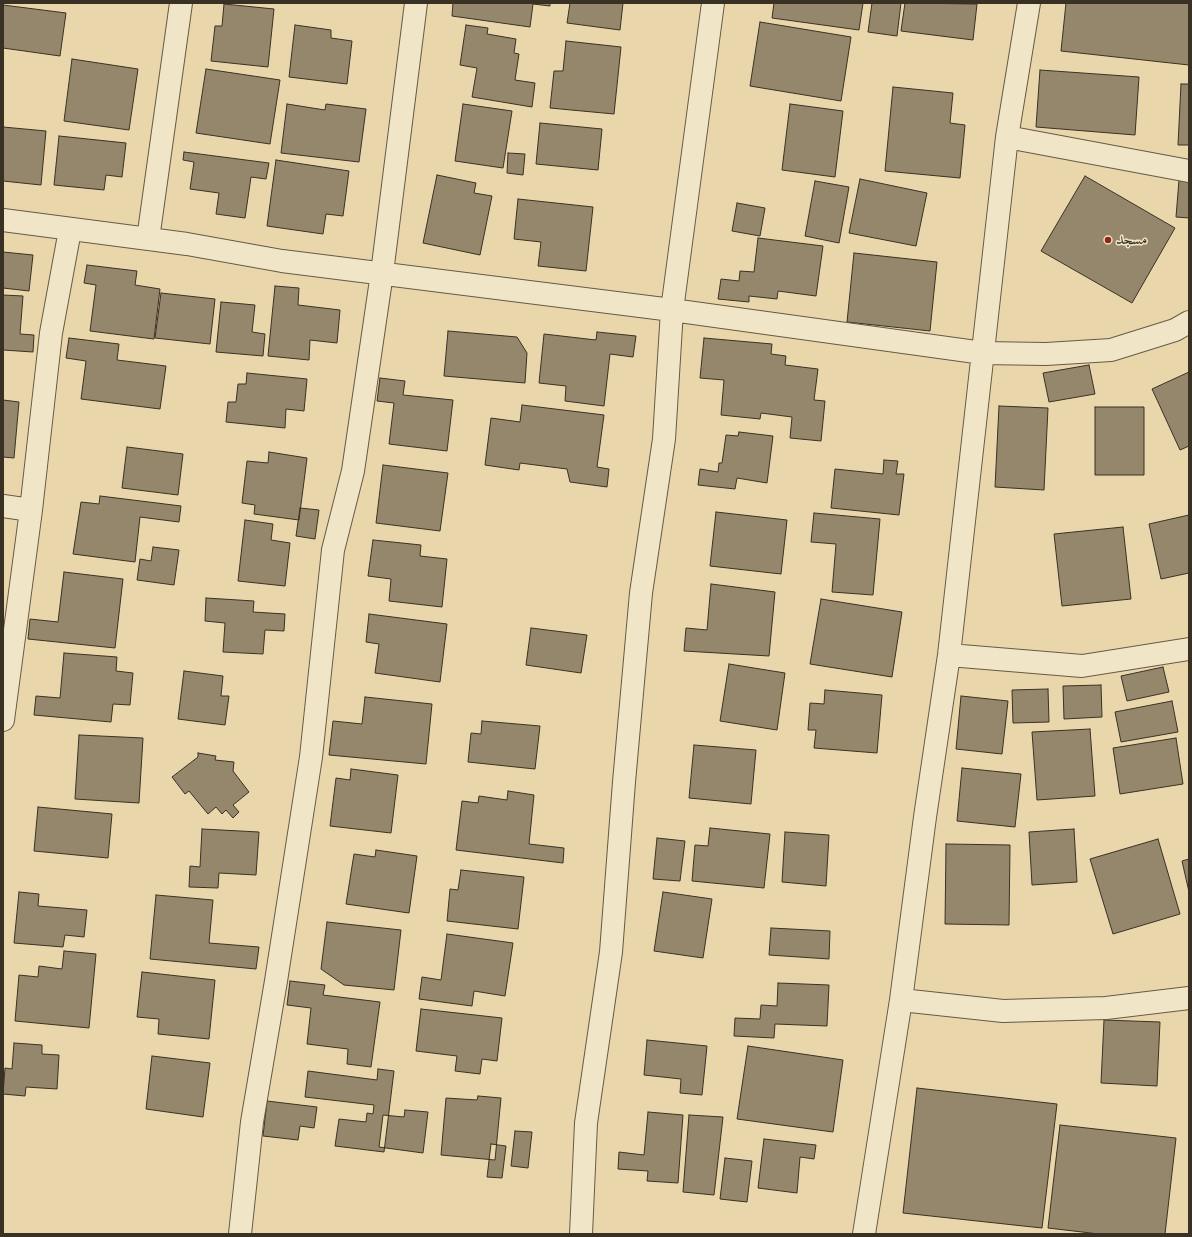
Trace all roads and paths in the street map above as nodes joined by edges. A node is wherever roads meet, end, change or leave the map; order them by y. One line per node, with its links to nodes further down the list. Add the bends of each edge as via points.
1 (180, 3): 9 (street)
2 (416, 3): 10 (street)
3 (713, 3): 11 (street)
4 (1029, 3): 5 (street)
5 (1007, 137): 6 (street); 13 (street)
6 (1189, 171)
7 (3, 220): 8 (street)
8 (70, 230): 9 (street); 15 (street, via 51,333)
9 (148, 239): 10 (street, via 282,261)
10 (382, 273): 11 (street); 21 (street, via 353,471 333,550 310,757 252,1122)
11 (672, 310): 13 (street); 22 (street, via 664,439 641,593 611,952 586,1123)
12 (1189, 322): 13 (street, via 1175,330 1111,350 1046,354)
13 (983, 353): 17 (street)
14 (3, 506): 15 (street)
15 (31, 510): 18 (street)
16 (1189, 649): 17 (street, via 1082,666)
17 (949, 655): 20 (street)
18 (3, 720)
19 (1189, 998): 20 (street, via 1106,1008 1003,1011)
20 (901, 1000): 23 (street)
21 (240, 1234)
22 (581, 1234)
23 (864, 1234)

